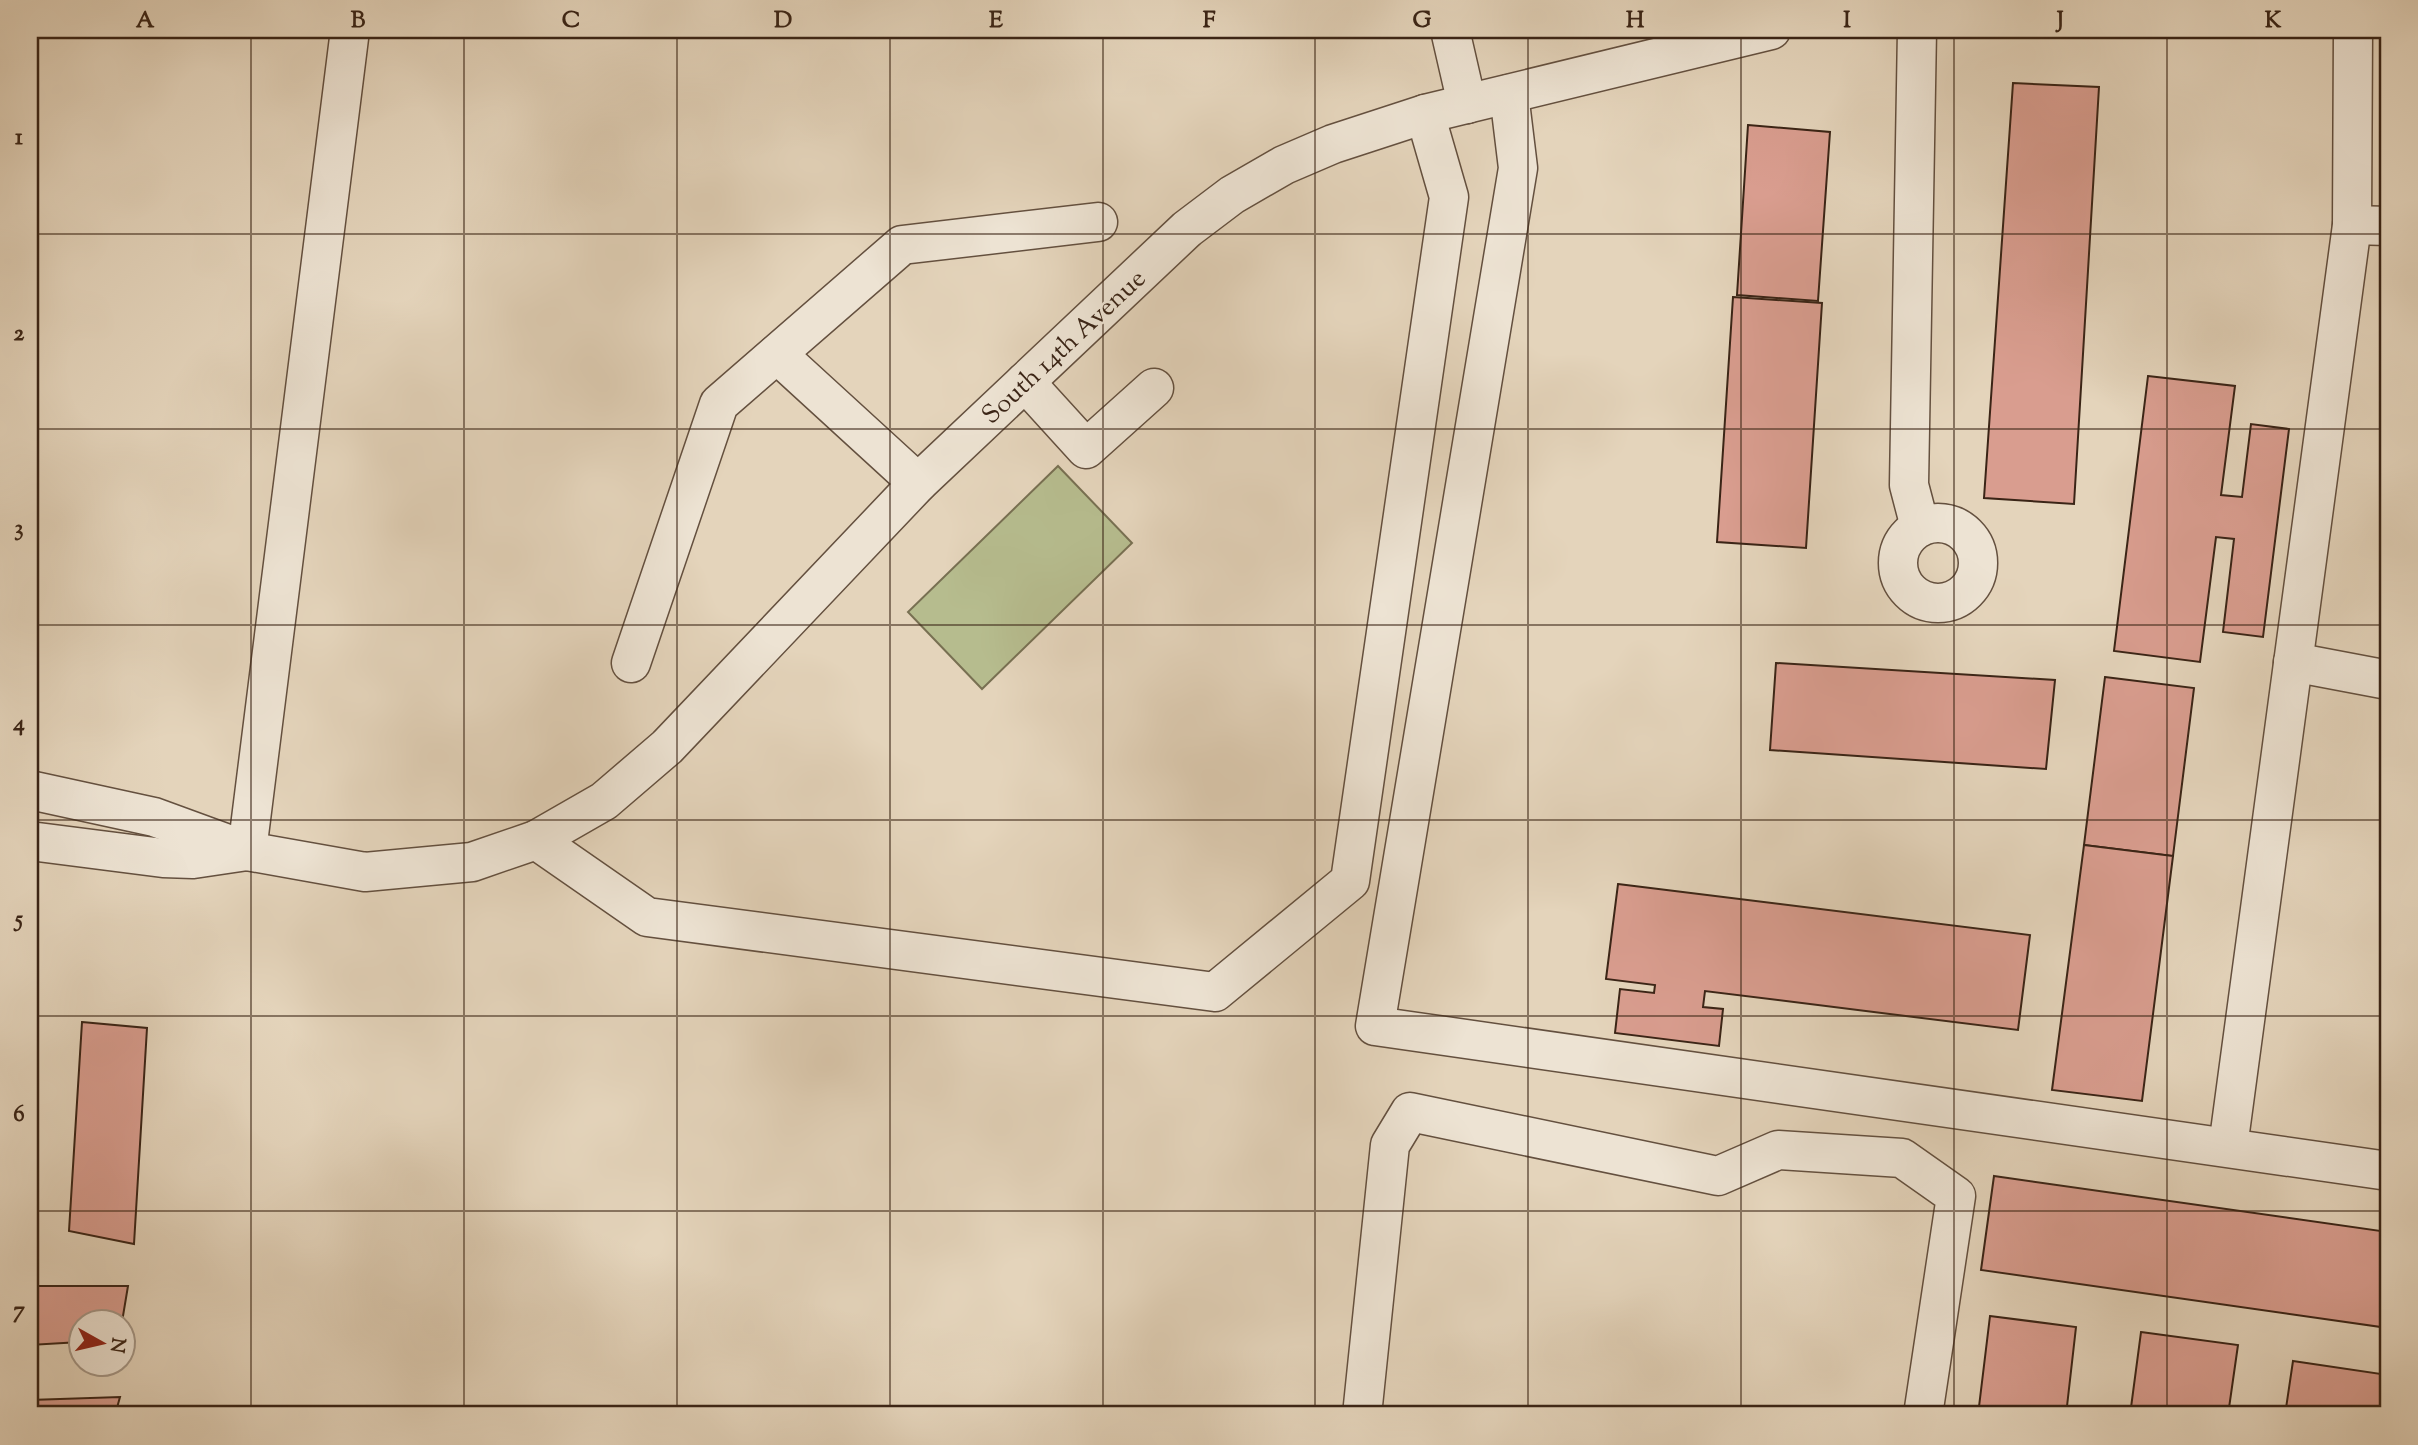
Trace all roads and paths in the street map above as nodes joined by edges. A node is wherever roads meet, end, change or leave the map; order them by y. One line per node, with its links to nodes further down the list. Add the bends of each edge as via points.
1 (350, 30): 23 (street)
2 (1450, 30): 8 (street)
3 (1771, 30): 6 (street, South 14th Avenue)
4 (1917, 30): 16 (street, via 1909,485)
5 (2353, 30): 11 (street)
6 (1662, 42): 7 (street, South 14th Avenue)
7 (1509, 94): 8 (street, South 14th Avenue); 24 (street, via 1518,168 1375,1026)
8 (1467, 104): 9 (street, South 14th Avenue)
9 (1425, 114): 13 (street, South 14th Avenue, via 1333,144 1232,195 1187,229); 21 (street, via 1449,197 1350,881 1215,992 647,917)
10 (1098, 222): 12 (street, via 902,244)
11 (2370, 225): 17 (street)
12 (777, 354): 15 (street); 18 (street, via 719,404)
13 (1025, 382): 14 (street, via 1086,449); 15 (street, South 14th Avenue)
14 (1154, 388)
15 (918, 483): 21 (street, South 14th Avenue, via 667,747 604,801)
16 (1920, 527)
17 (2293, 662): 19 (street); 24 (street)
18 (631, 663)
19 (2388, 680)
20 (30, 790): 23 (street, via 154,817)
21 (536, 840): 23 (street, South 14th Avenue, via 472,862 365,872)
22 (30, 841): 23 (street, via 163,858)
23 (247, 852)
24 (2228, 1147): 25 (street)
25 (2388, 1171)
26 (1362, 1415): 27 (street, via 1390,1145 1410,1112 1718,1176 1778,1150 1902,1157 1956,1196)
27 (1923, 1415)

